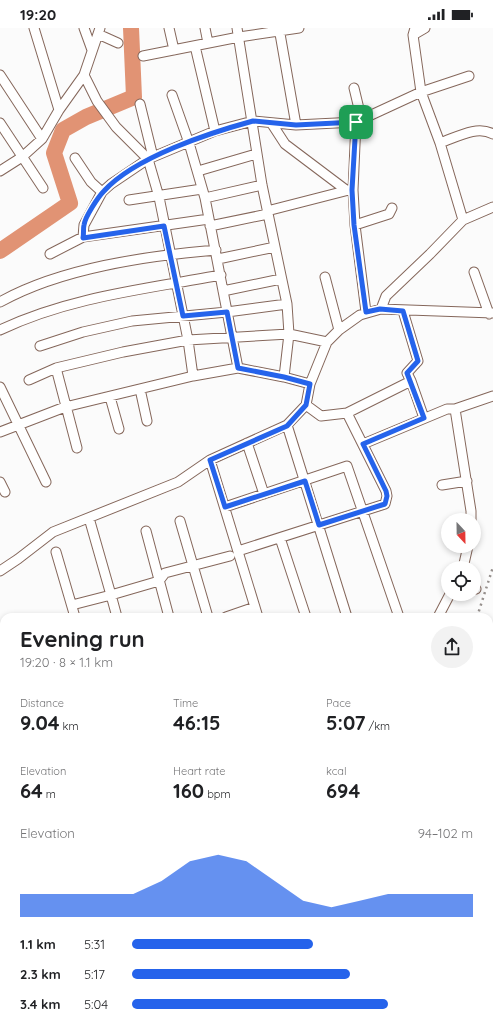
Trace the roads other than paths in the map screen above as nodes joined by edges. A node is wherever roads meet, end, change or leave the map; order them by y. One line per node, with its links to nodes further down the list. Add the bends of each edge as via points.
1 (34, 28): 24 (street)
2 (84, 28): 14 (street)
3 (169, 28): 15 (street)
4 (205, 28): 12 (street)
5 (299, 28): 7 (street)
6 (425, 28): 9 (street)
7 (280, 30): 10 (street); 29 (street)
8 (99, 31): 11 (street); 14 (street)
9 (414, 31): 21 (street)
10 (238, 33): 12 (street); 25 (street)
11 (118, 43)
12 (208, 43): 13 (street)
13 (195, 46): 15 (street); 30 (street)
14 (92, 50): 18 (street)
15 (174, 50): 16 (street)
16 (143, 56)
17 (0, 75): 32 (street)
18 (84, 75): 24 (street); 38 (street, via 97,101 116,126)
19 (469, 76): 21 (street)
20 (354, 88): 26 (street, via 360,113)
21 (421, 92): 26 (street); 34 (street)
22 (172, 95): 33 (street)
23 (140, 104): 38 (street)
24 (59, 110): 32 (street)
25 (253, 121): 28 (street); 30 (street); 35 (street)
26 (356, 122): 29 (street); 43 (street)
27 (0, 123): 36 (street)
28 (272, 124): 29 (street); 43 (street, via 285,144)
29 (296, 125)
30 (215, 131): 33 (street)
31 (493, 134): 34 (street, via 485,130 476,131)
32 (42, 139): 36 (street)
33 (189, 143): 38 (street); 40 (street)
34 (440, 143): 51 (street)
35 (256, 154): 40 (street); 41 (street)
36 (22, 157): 39 (street); 42 (street)
37 (75, 158): 44 (street, via 91,182)
38 (150, 158): 44 (street); 46 (street)
39 (0, 171)
40 (198, 171): 45 (street)
41 (262, 185): 45 (street); 50 (street)
42 (43, 188)
43 (349, 190): 50 (street); 53 (street)
44 (102, 192): 55 (street, via 84,225)
45 (204, 194): 46 (street); 52 (street)
46 (159, 197): 47 (street); 54 (street)
47 (130, 200)
48 (493, 207): 51 (street)
49 (392, 208): 53 (street, via 389,214)
50 (267, 212): 52 (street); 56 (street)
51 (463, 220): 68 (street, via 386,296)
52 (210, 223): 54 (street); 59 (street)
53 (354, 225): 71 (street)
54 (164, 226): 55 (street); 58 (street)
55 (83, 238): 57 (street)
56 (276, 247): 59 (street); 63 (street)
57 (50, 254)
58 (169, 254): 59 (street); 64 (street); 66 (street, via 65,274)
59 (217, 255): 61 (street)
60 (474, 272): 72 (street)
61 (221, 275): 64 (street); 65 (street)
62 (325, 277): 75 (street)
63 (281, 279): 65 (street); 67 (street)
64 (175, 284): 73 (street); 74 (street, via 74,302)
65 (223, 291): 70 (street)
66 (0, 302)
67 (287, 304): 70 (street); 76 (street)
68 (380, 309): 69 (street); 71 (street)
69 (403, 311): 72 (street); 86 (street, via 418,361 407,373)
70 (227, 312): 73 (street); 77 (street)
71 (366, 312): 75 (street)
72 (491, 313)
73 (183, 316): 78 (street); 80 (street, via 132,321 83,332)
74 (0, 330)
75 (338, 330): 79 (street)
76 (289, 334): 77 (street); 79 (street); 84 (street)
77 (233, 337): 78 (street); 82 (street)
78 (188, 340): 81 (street); 83 (street)
79 (327, 342): 87 (street)
80 (40, 346)
81 (56, 368): 85 (street); 93 (street)
82 (238, 368): 83 (street); 84 (street)
83 (193, 376): 89 (street)
84 (284, 377): 87 (street)
85 (29, 380)
86 (410, 381): 95 (street); 96 (street)
87 (310, 384): 92 (street)
88 (0, 387): 98 (street)
89 (140, 390): 91 (street); 97 (street)
90 (493, 396): 94 (street)
91 (110, 397): 93 (street); 100 (street)
92 (306, 405): 95 (street, via 321,416); 99 (street)
93 (65, 407): 98 (street); 104 (street)
94 (455, 409): 96 (street); 107 (street)
95 (347, 412): 103 (street)
96 (424, 418): 103 (street)
97 (147, 421)
98 (16, 425): 101 (street); 109 (street)
99 (287, 426): 102 (street); 106 (street)
100 (119, 429)
101 (0, 432)
102 (247, 443): 105 (street); 112 (street)
103 (363, 444): 114 (street, via 387,496 385,504)
104 (77, 448)
105 (210, 460): 113 (street); 116 (street, via 178,482)
106 (305, 481): 112 (street); 114 (street, via 347,466); 118 (street)
107 (466, 481): 110 (street); 115 (street)
108 (0, 482): 111 (street)
109 (46, 482)
110 (442, 485)
111 (5, 492)
112 (264, 494): 113 (street)
113 (225, 507): 122 (street)
114 (362, 511): 118 (street); 138 (street)
115 (471, 513)
116 (89, 518): 124 (street, via 53,532); 126 (street)
117 (180, 521): 123 (street)
118 (319, 525): 120 (street); 137 (street)
119 (146, 531): 125 (street)
120 (280, 538): 122 (street); 136 (street)
121 (56, 552): 128 (street)
122 (234, 554): 123 (street); 129 (street)
123 (194, 565): 125 (street, via 165,573); 133 (street)
124 (0, 571)
125 (160, 581): 126 (street); 132 (street)
126 (111, 595): 128 (street); 131 (street)
127 (446, 601): 139 (street)
128 (72, 604): 130 (street)
129 (255, 607): 134 (street); 135 (street)
130 (74, 613)
131 (116, 613)
132 (168, 613)
133 (207, 613)
134 (238, 613)
135 (257, 613)
136 (305, 613)
137 (346, 613)
138 (398, 613)
139 (440, 613)

